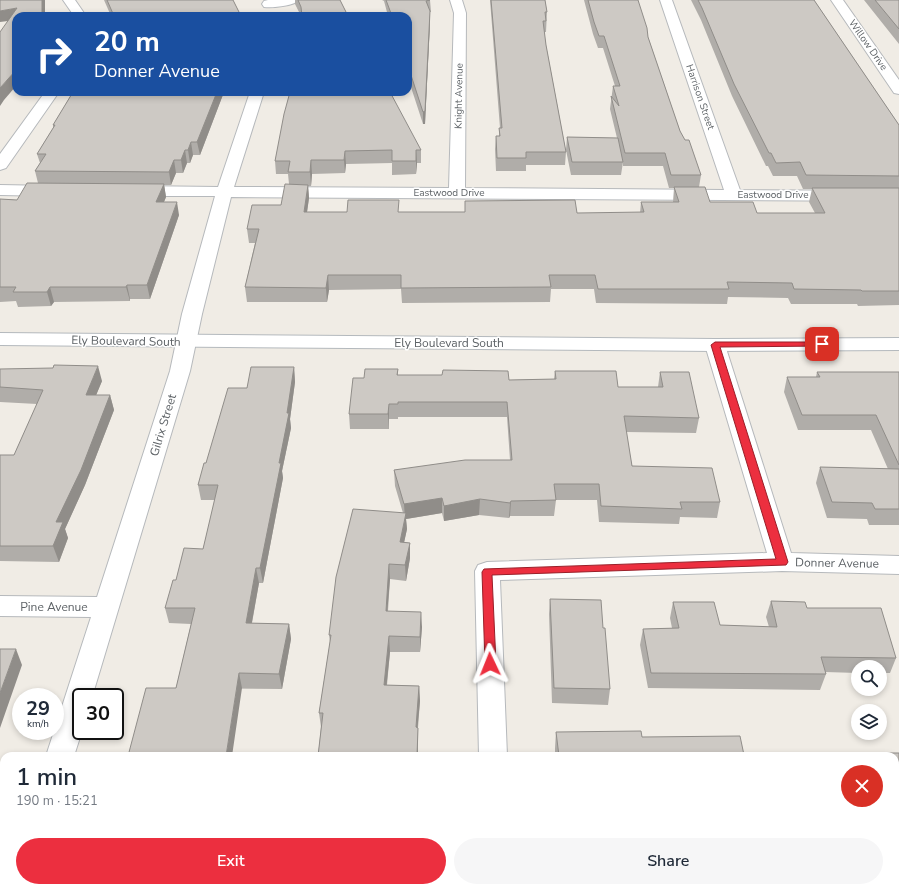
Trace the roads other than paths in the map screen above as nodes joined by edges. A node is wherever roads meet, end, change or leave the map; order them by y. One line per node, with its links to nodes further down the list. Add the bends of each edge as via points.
1 (68, 0): 7 (street)
2 (293, 0): 6 (street)
3 (456, 0): 16 (street, Knight Avenue, via 460,13)
4 (666, 0): 17 (street, Harrison Street)
5 (837, 0): 8 (street, Willow Drive)
6 (268, 7)
7 (77, 12)
8 (899, 90)
9 (49, 96): 11 (street)
10 (256, 96): 15 (street, Gilrix Street)
11 (0, 165)
12 (0, 190): 13 (street)
13 (72, 191)
14 (120, 191): 15 (street, Eastwood Drive)
15 (224, 192): 16 (street, Eastwood Drive); 20 (street, Gilrix Street)
16 (456, 193): 17 (street, Eastwood Drive)
17 (734, 195): 18 (street, Eastwood Drive)
18 (899, 196)
19 (0, 339): 20 (street, Ely Boulevard South)
20 (187, 342): 22 (street, Ely Boulevard South); 26 (street, Gilrix Street, via 182,366)
21 (899, 344): 22 (street, Ely Boulevard South)
22 (715, 345): 23 (street)
23 (782, 562): 24 (street, Donner Avenue); 28 (street, Donner Avenue, via 487,572)
24 (899, 564)
25 (0, 606): 26 (street, Pine Avenue)
26 (107, 607): 27 (street, Gilrix Street)
27 (61, 752)
28 (493, 752)

